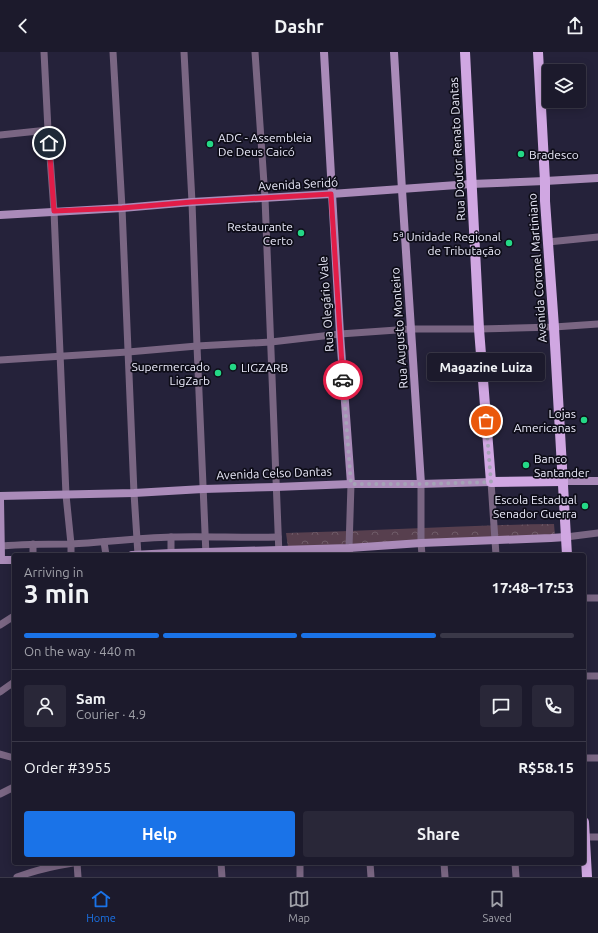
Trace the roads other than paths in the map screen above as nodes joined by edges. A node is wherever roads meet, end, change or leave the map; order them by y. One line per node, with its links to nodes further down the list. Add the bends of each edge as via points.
1 (44, 52): 9 (street)
2 (113, 52): 18 (street)
3 (184, 52): 17 (street)
4 (255, 52): 16 (street)
5 (324, 52): 15 (main road, Rua Olegário Vale)
6 (394, 52): 14 (main road, Rua Augusto Monteiro)
7 (465, 52): 13 (main road, Rua Doutor Renato Dantas)
8 (538, 52): 12 (main road, Avenida Coronel Martiniano)
9 (48, 130): 10 (street); 19 (street)
10 (0, 136)
11 (598, 178): 12 (main road, Avenida Seridó)
12 (545, 181): 13 (main road, Avenida Seridó); 22 (main road, Avenida Coronel Martiniano)
13 (471, 184): 14 (main road, Avenida Seridó); 26 (main road, Rua Doutor Renato Dantas)
14 (402, 190): 15 (main road, Avenida Seridó); 25 (main road, Rua Augusto Monteiro)
15 (331, 194): 16 (main road, Avenida Seridó); 27 (main road, Rua Olegário Vale)
16 (265, 198): 17 (main road, Avenida Seridó); 28 (street)
17 (192, 202): 18 (main road, Avenida Seridó); 29 (street)
18 (122, 208): 19 (main road, Avenida Seridó); 30 (street)
19 (54, 211): 20 (main road, Avenida Seridó); 31 (street)
20 (0, 215)
21 (598, 237): 22 (street)
22 (548, 242): 24 (main road, Avenida Coronel Martiniano)
23 (598, 324): 24 (street)
24 (554, 326): 26 (street); 33 (main road, Avenida Coronel Martiniano)
25 (411, 329): 26 (street); 27 (street); 37 (main road, Rua Augusto Monteiro)
26 (479, 329): 35 (main road, Rua Doutor Renato Dantas)
27 (340, 334): 28 (street); 36 (main road, Rua Olegário Vale)
28 (270, 342): 29 (street); 38 (street)
29 (196, 346): 30 (street); 39 (street)
30 (128, 352): 31 (street); 40 (street)
31 (60, 356): 32 (street); 41 (street)
32 (0, 360)
33 (563, 481): 34 (main road, Avenida Celso Dantas); 35 (main road, Avenida Celso Dantas); 47 (main road, Avenida Coronel Martiniano)
34 (598, 481)
35 (491, 482): 37 (main road, Avenida Celso Dantas); 51 (street, Rua Doutor Renato Dantas)
36 (351, 484): 37 (main road, Avenida Celso Dantas); 38 (main road, Avenida Celso Dantas); 58 (street, Rua Olegário Vale)
37 (421, 484): 53 (street, Rua Augusto Monteiro)
38 (276, 487): 39 (main road, Avenida Celso Dantas); 49 (street)
39 (203, 489): 40 (main road, Avenida Celso Dantas); 46 (street)
40 (134, 494): 41 (main road, Avenida Celso Dantas); 50 (street)
41 (66, 495): 42 (main road, Avenida Celso Dantas); 55 (street)
42 (0, 496)
43 (0, 500): 56 (main road)
44 (598, 533): 47 (street)
45 (171, 537): 46 (street); 50 (street); 64 (street)
46 (205, 537): 48 (street); 65 (street)
47 (566, 537): 51 (main road); 69 (main road, Avenida Coronel Martiniano)
48 (240, 538): 49 (street); 57 (street)
49 (278, 538): 59 (street)
50 (136, 539): 52 (street); 63 (street)
51 (495, 540): 53 (main road); 68 (street, Rua Doutor Renato Dantas)
52 (104, 542): 55 (street); 62 (street)
53 (421, 543): 58 (main road); 67 (street, Rua Augusto Monteiro)
54 (33, 544): 55 (street); 56 (street); 60 (street)
55 (71, 544): 61 (street)
56 (1, 546): 70 (main road)
57 (241, 551): 59 (main road); 66 (main road)
58 (350, 551): 59 (main road)
59 (279, 552)
60 (33, 553)
61 (71, 553)
62 (106, 553)
63 (136, 553)
64 (171, 553)
65 (206, 553)
66 (218, 553)
67 (422, 553)
68 (496, 553)
69 (567, 553)
70 (1, 560): 71 (main road)
71 (12, 560)
72 (586, 598): 73 (street)
73 (598, 598)
74 (12, 617): 75 (street)
75 (0, 625)
76 (586, 676): 77 (street)
77 (598, 676)
78 (12, 683): 79 (street)
79 (0, 692)
80 (0, 754): 81 (street)
81 (12, 757)
82 (586, 758): 83 (street)
83 (598, 758)
84 (12, 788): 85 (street)
85 (0, 794)
86 (586, 837): 87 (street)
87 (598, 837)
88 (586, 857): 103 (main road)
89 (61, 865): 96 (street)
90 (77, 865): 97 (street)
91 (221, 865): 98 (street)
92 (300, 865): 99 (street)
93 (370, 865): 100 (street)
94 (444, 865): 101 (street)
95 (515, 865): 102 (street)
96 (17, 877)
97 (78, 877)
98 (222, 877)
99 (300, 877)
100 (371, 877)
101 (445, 877)
102 (516, 877)
103 (587, 877)

